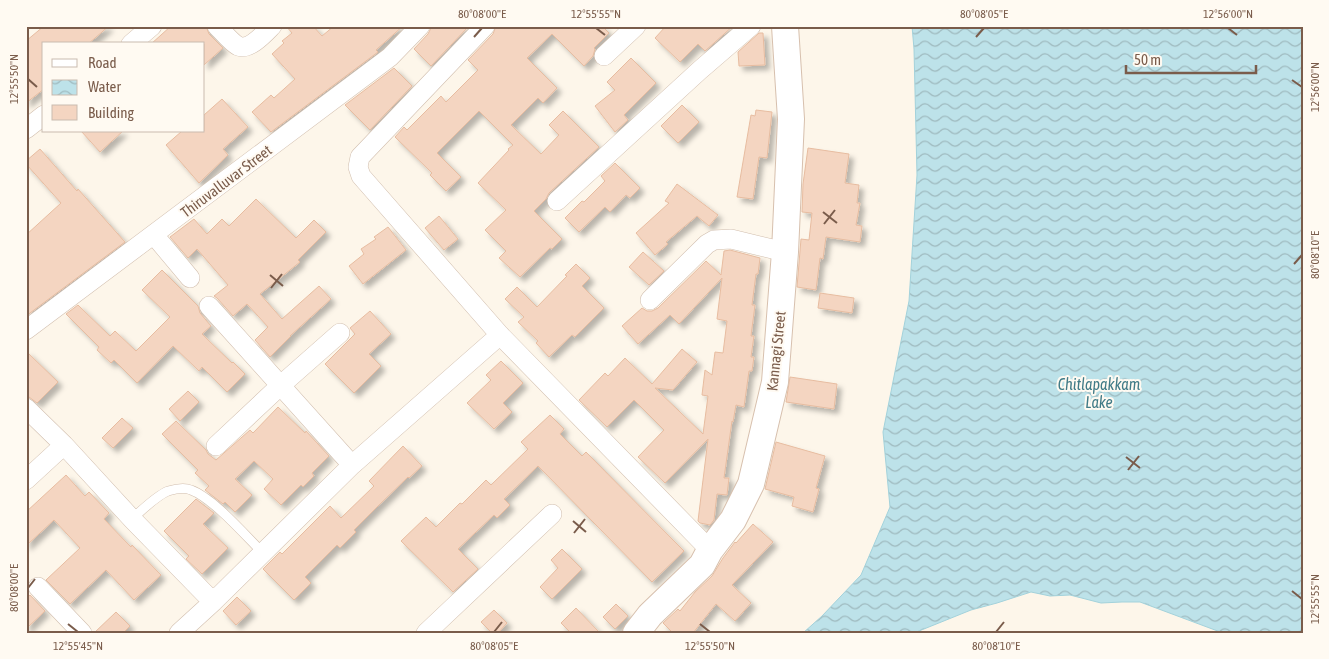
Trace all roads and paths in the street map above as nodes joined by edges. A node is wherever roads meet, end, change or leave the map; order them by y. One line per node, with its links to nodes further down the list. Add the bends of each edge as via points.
1 (152, 26): 9 (street)
2 (217, 26): 3 (street, via 238,46 244,47)
3 (272, 26)
4 (420, 26): 14 (street, Thiruvalluvar Street, via 390,57)
5 (485, 26): 21 (street, via 360,157 358,166 361,176)
6 (636, 26): 10 (street)
7 (751, 26): 13 (street)
8 (785, 26): 15 (street, Kannagi Street, via 792,119)
9 (133, 42)
10 (604, 56)
11 (42, 117): 12 (street)
12 (26, 129)
13 (557, 201)
14 (154, 235): 16 (street); 19 (street, Thiruvalluvar Street)
15 (785, 252): 17 (street, via 731,239 714,240); 30 (street, Kannagi Street, via 775,382 751,484 733,520)
16 (190, 278)
17 (650, 300)
18 (209, 306): 22 (street)
19 (26, 330)
20 (340, 333): 22 (street)
21 (500, 336): 26 (street); 30 (street)
22 (281, 385): 25 (street); 26 (street)
23 (26, 408): 24 (street)
24 (64, 445): 27 (street); 29 (street)
25 (216, 446)
26 (352, 464): 31 (street)
27 (26, 480)
28 (552, 514): 36 (street)
29 (132, 519): 31 (lane, via 166,492 177,488 189,489 222,512); 33 (street)
30 (710, 550): 37 (street, Kannagi Street, via 702,565)
31 (263, 553): 33 (street)
32 (38, 587): 34 (street)
33 (213, 602): 35 (street)
34 (82, 633)
35 (179, 633)
36 (426, 633)
37 (636, 633)

